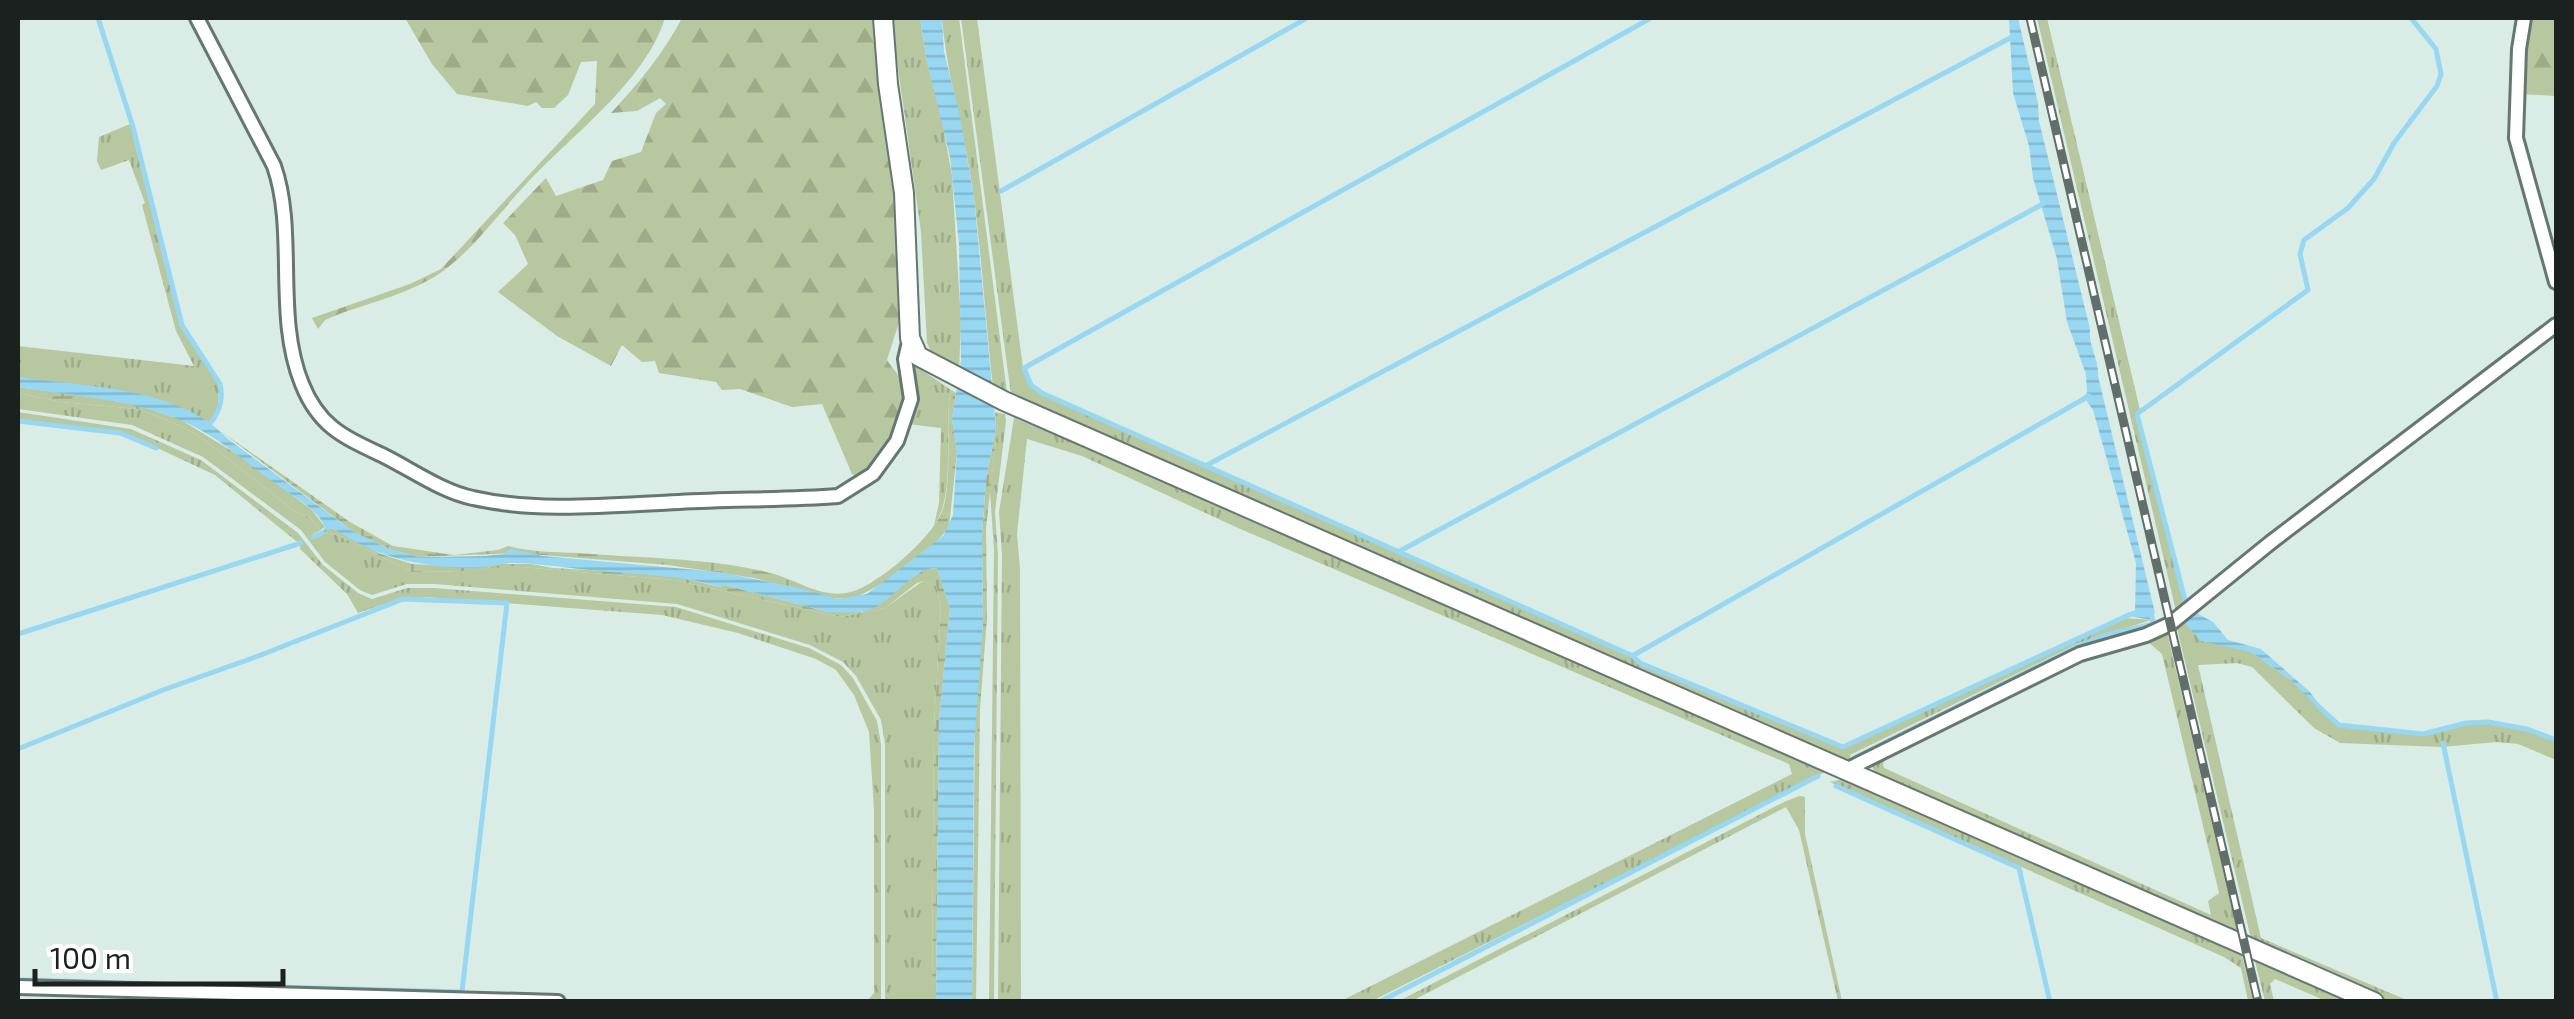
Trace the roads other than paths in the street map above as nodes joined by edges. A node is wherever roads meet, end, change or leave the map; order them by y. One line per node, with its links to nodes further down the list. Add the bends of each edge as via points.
1 (196, 18): 6 (street, via 282,190 289,316 310,402 342,437 471,498 593,506 838,496 873,474 898,441 911,399 905,359)
2 (883, 18): 6 (main road, via 904,193)
3 (2524, 18): 4 (street, via 2516,138)
4 (2556, 282)
5 (2556, 325): 7 (street, via 2170,624 2080,654)
6 (910, 338): 7 (main road, via 918,356 1004,400)
7 (1846, 770): 10 (main road)
8 (18, 988): 9 (street)
9 (558, 1002)
10 (2374, 1002)

